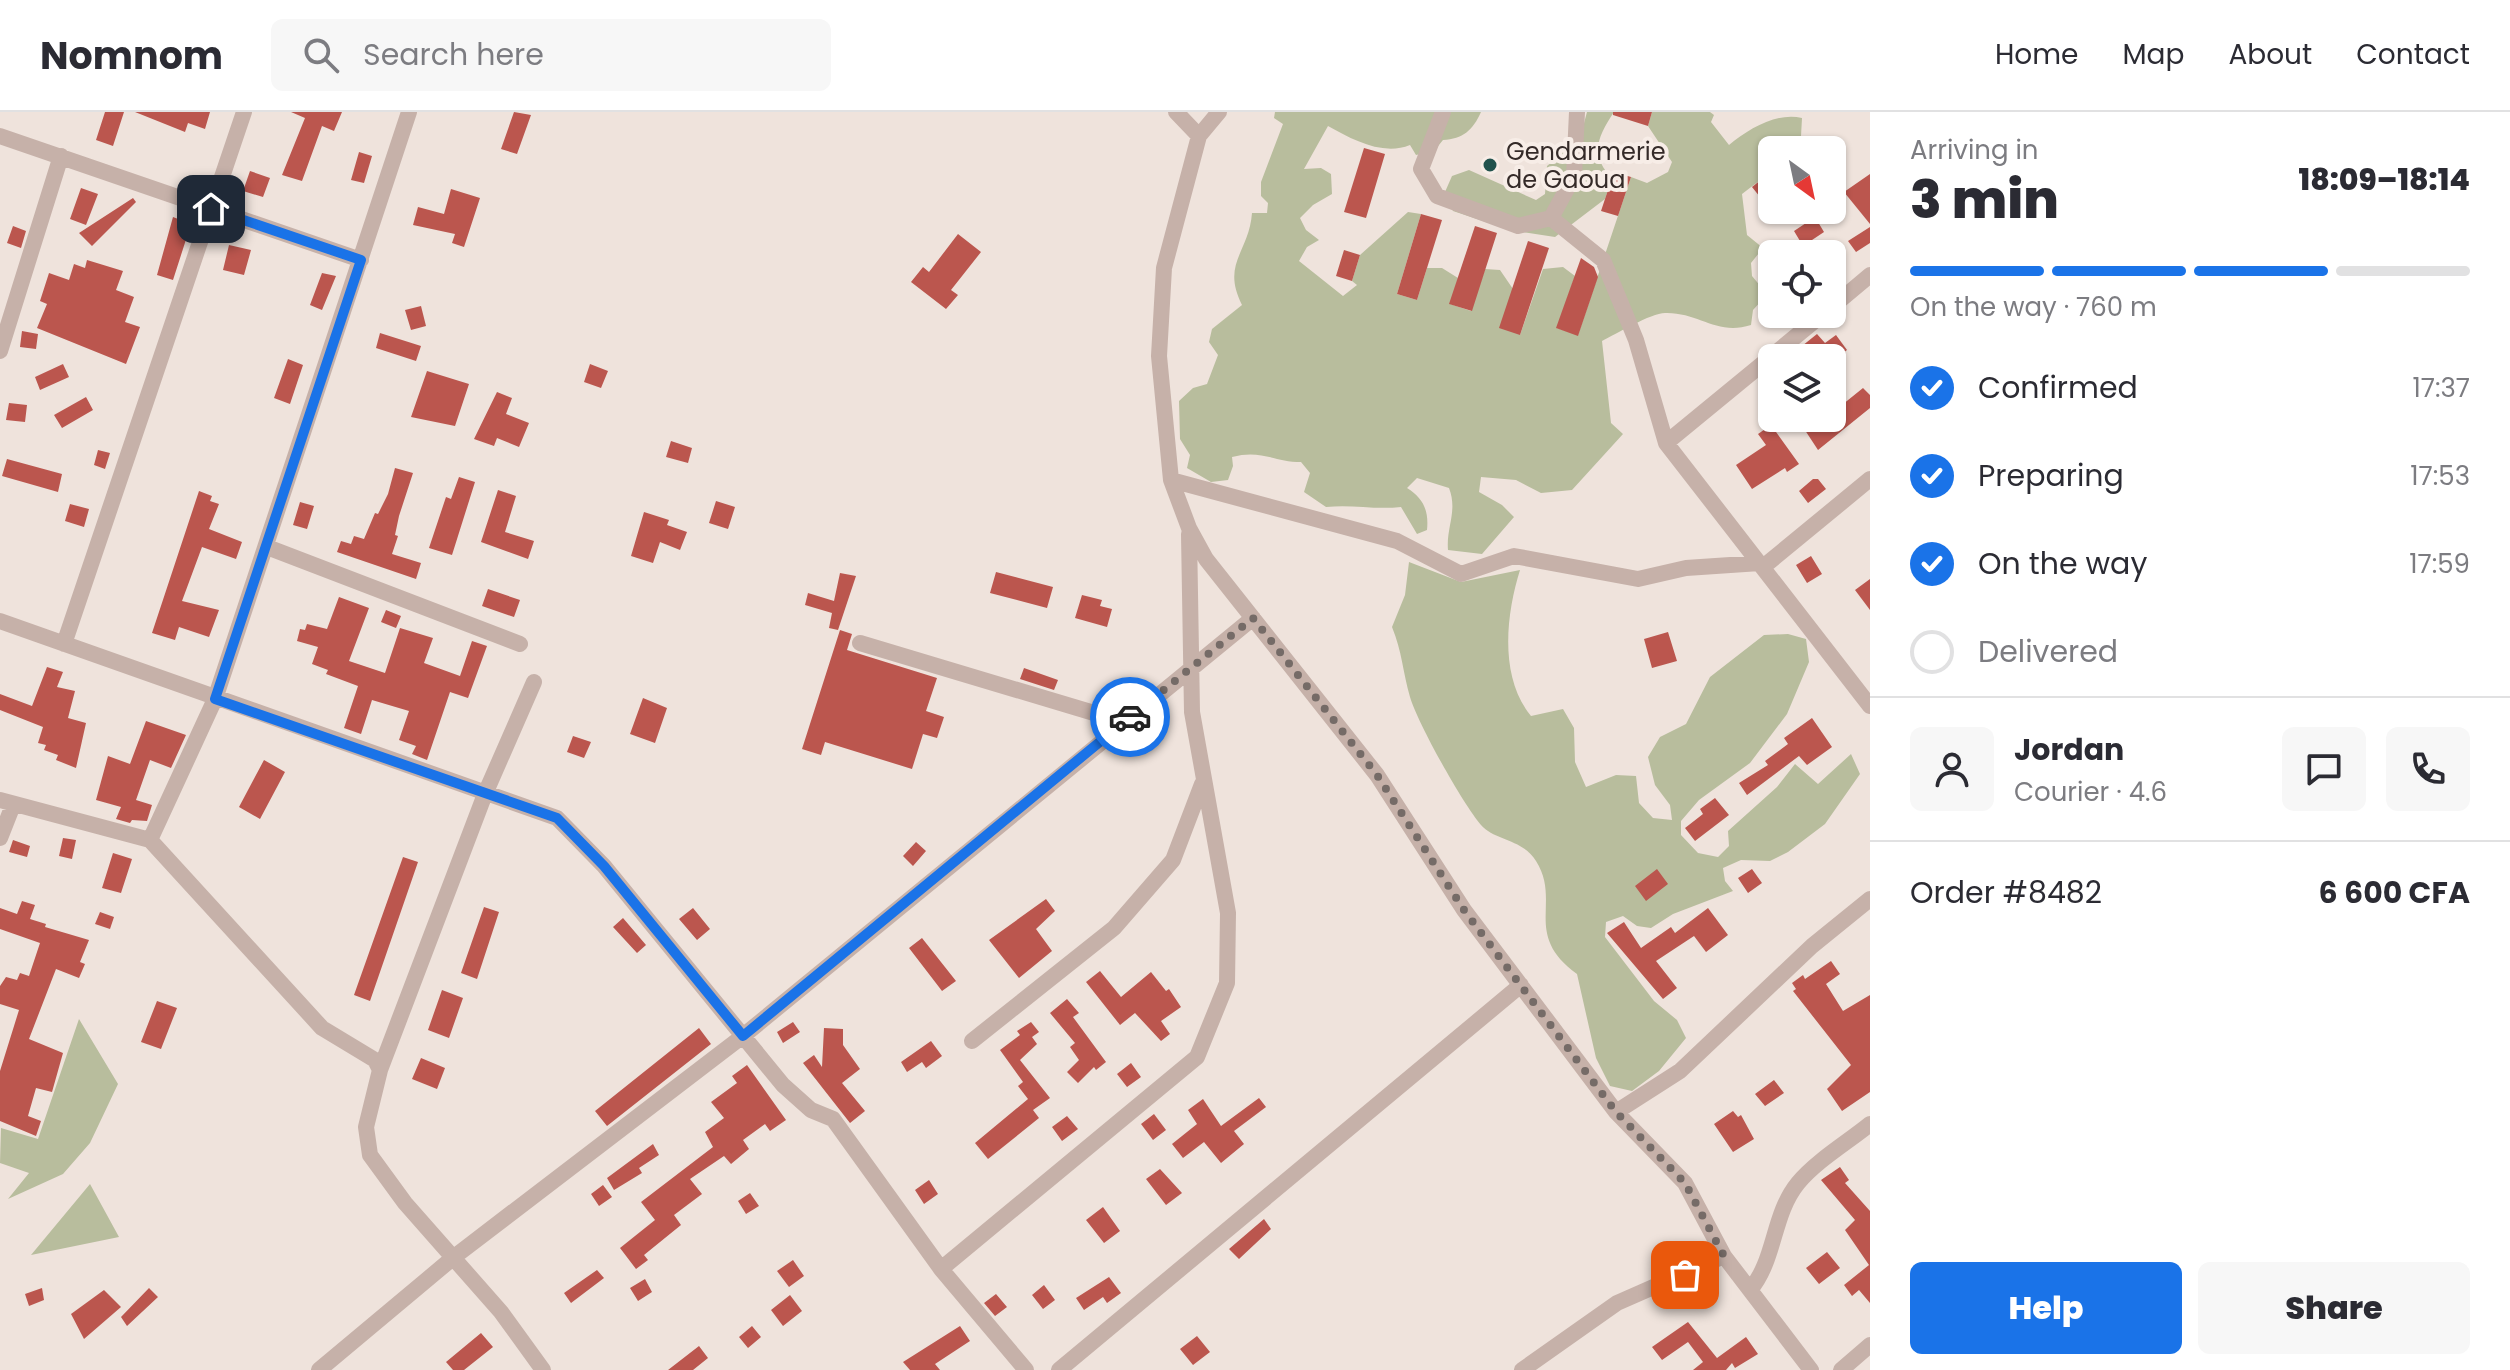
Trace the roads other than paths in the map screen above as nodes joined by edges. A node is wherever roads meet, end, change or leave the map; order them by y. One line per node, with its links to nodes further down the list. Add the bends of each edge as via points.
1 (244, 112): 10 (street)
2 (409, 112): 12 (street)
3 (1176, 112): 8 (street)
4 (1219, 112): 8 (street)
5 (1443, 112): 11 (street, via 1421,169 1437,196 1518,226)
6 (1577, 112): 11 (street, via 1574,176)
7 (0, 136): 9 (street)
8 (1199, 136): 20 (street, via 1164,268 1159,356)
9 (61, 156): 10 (street); 15 (street)
10 (211, 209): 12 (street); 27 (street)
11 (1551, 218): 18 (street, via 1603,260 1636,340)
12 (361, 260): 22 (street)
13 (1870, 275): 14 (street)
14 (1846, 295)
15 (7, 302): 17 (street)
16 (1806, 328): 18 (street)
17 (0, 351)
18 (1666, 443): 23 (street)
19 (1870, 479): 23 (street)
20 (1171, 480): 21 (street); 23 (street, via 1397,541 1461,574 1514,556 1638,579 1686,568)
21 (1189, 528): 24 (street, via 1206,559); 29 (street)
22 (267, 547): 28 (street); 32 (street)
23 (1761, 565): 31 (street)
24 (1253, 618): 29 (street); 40 (street, via 1377,775 1464,910)
25 (0, 621): 27 (street)
26 (860, 643): 33 (street)
27 (64, 644): 32 (street)
28 (520, 644)
29 (1191, 667): 33 (street); 34 (street)
30 (534, 682): 35 (street)
31 (1867, 696)
32 (215, 699): 35 (street); 38 (street)
33 (1124, 722): 41 (street)
34 (1203, 782): 42 (street, via 1173,860 1114,928); 48 (street, via 1228,913 1227,983 1197,1057)
35 (485, 794): 41 (street, via 557,818 604,866); 43 (street)
36 (6, 802): 37 (street); 38 (street)
37 (0, 838)
38 (150, 840): 43 (street, via 322,1028 375,1060)
39 (1870, 899): 44 (street, via 1812,946 1680,1071)
40 (1521, 985): 44 (street); 54 (street)
41 (743, 1036): 47 (street); 48 (street, via 783,1085 811,1110 833,1119)
42 (972, 1041)
43 (380, 1070): 47 (street, via 366,1127 370,1155)
44 (1616, 1112): 46 (street, via 1685,1183)
45 (1870, 1124): 49 (street, via 1798,1183 1764,1274)
46 (1724, 1256): 49 (street); 55 (street, via 1617,1303)
47 (454, 1257): 51 (street); 52 (street)
48 (941, 1269): 53 (street)
49 (1750, 1290): 56 (street)
50 (1870, 1345): 57 (street)
51 (319, 1370)
52 (543, 1370)
53 (1026, 1370)
54 (1059, 1370)
55 (1522, 1370)
56 (1811, 1370)
57 (1841, 1370)

